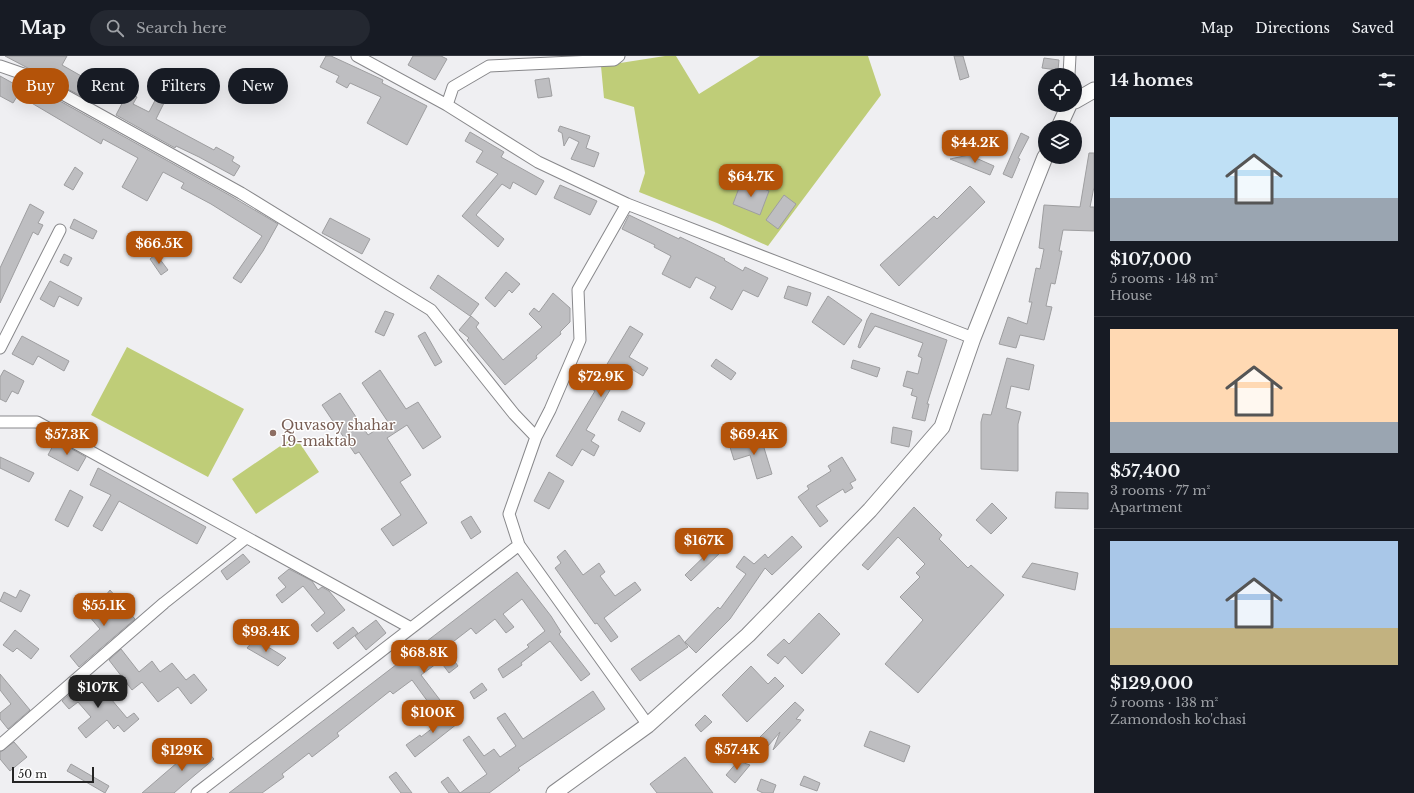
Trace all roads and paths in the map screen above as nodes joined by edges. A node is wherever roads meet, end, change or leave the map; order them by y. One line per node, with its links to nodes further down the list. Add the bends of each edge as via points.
1 (357, 56): 8 (street)
2 (619, 56): 8 (street, via 614,60 489,66 453,88)
3 (1070, 56): 5 (street)
4 (0, 66): 15 (street, via 32,77 241,194 431,310 514,414)
5 (1069, 68)
6 (1094, 90): 7 (main road)
7 (1082, 97)
8 (446, 105): 10 (street, via 538,162)
9 (1042, 164): 12 (main road)
10 (627, 204): 12 (street); 15 (street, via 578,290 580,340)
11 (60, 230): 13 (street)
12 (973, 338): 19 (main road, via 942,427 870,510 748,635)
13 (0, 348)
14 (0, 422): 16 (street, via 37,422)
15 (536, 437): 17 (street, via 509,514)
16 (246, 538): 18 (street); 20 (street, via 164,603)
17 (519, 545): 18 (street); 19 (street)
18 (411, 628): 21 (street)
19 (648, 725): 22 (main road)
20 (0, 744)
21 (197, 793)
22 (554, 793)

